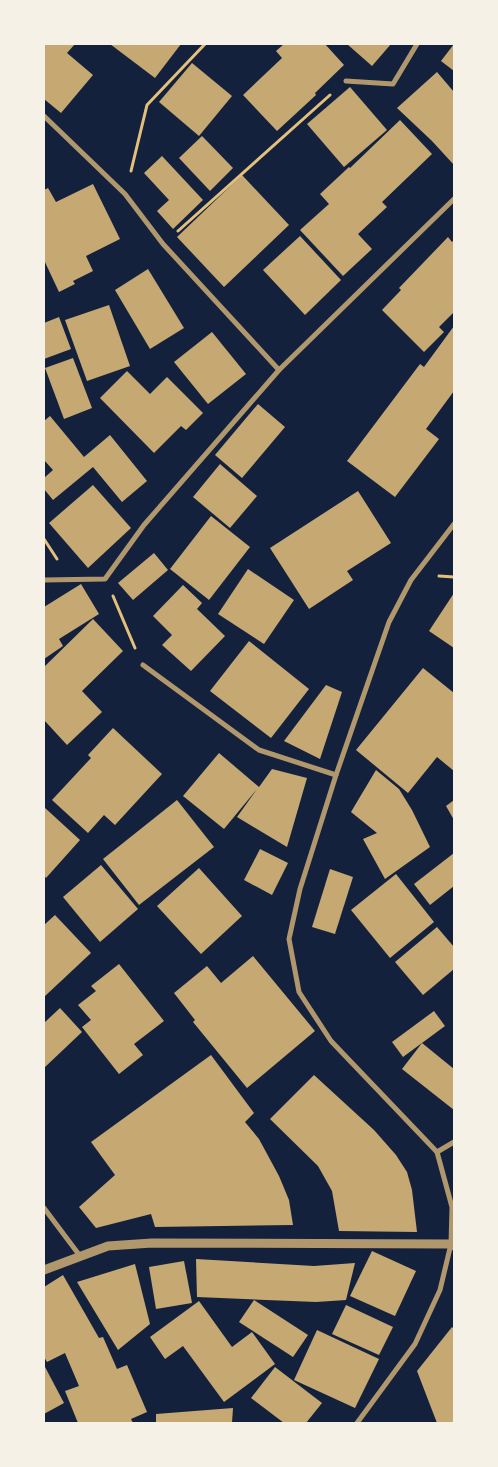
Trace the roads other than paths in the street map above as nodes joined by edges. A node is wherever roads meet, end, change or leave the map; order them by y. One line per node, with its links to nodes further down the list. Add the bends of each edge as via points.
1 (417, 44): 2 (street, via 393,84)
2 (346, 81)
3 (44, 116): 5 (street, via 125,194 163,244)
4 (454, 199): 5 (street)
5 (279, 370): 7 (street, via 144,525 105,579)
6 (454, 524): 9 (street, via 411,580 389,622)
7 (44, 580)
8 (143, 665): 9 (street, via 259,750)
9 (336, 775): 11 (street, via 300,890 289,939 299,992 331,1041)
10 (454, 1142): 11 (street)
11 (436, 1152): 13 (street, via 452,1207)
12 (44, 1208): 14 (street)
13 (453, 1245): 14 (street, via 152,1243 108,1246); 16 (street, via 440,1290 415,1344)
14 (80, 1256): 15 (street)
15 (44, 1270)
16 (357, 1423)

